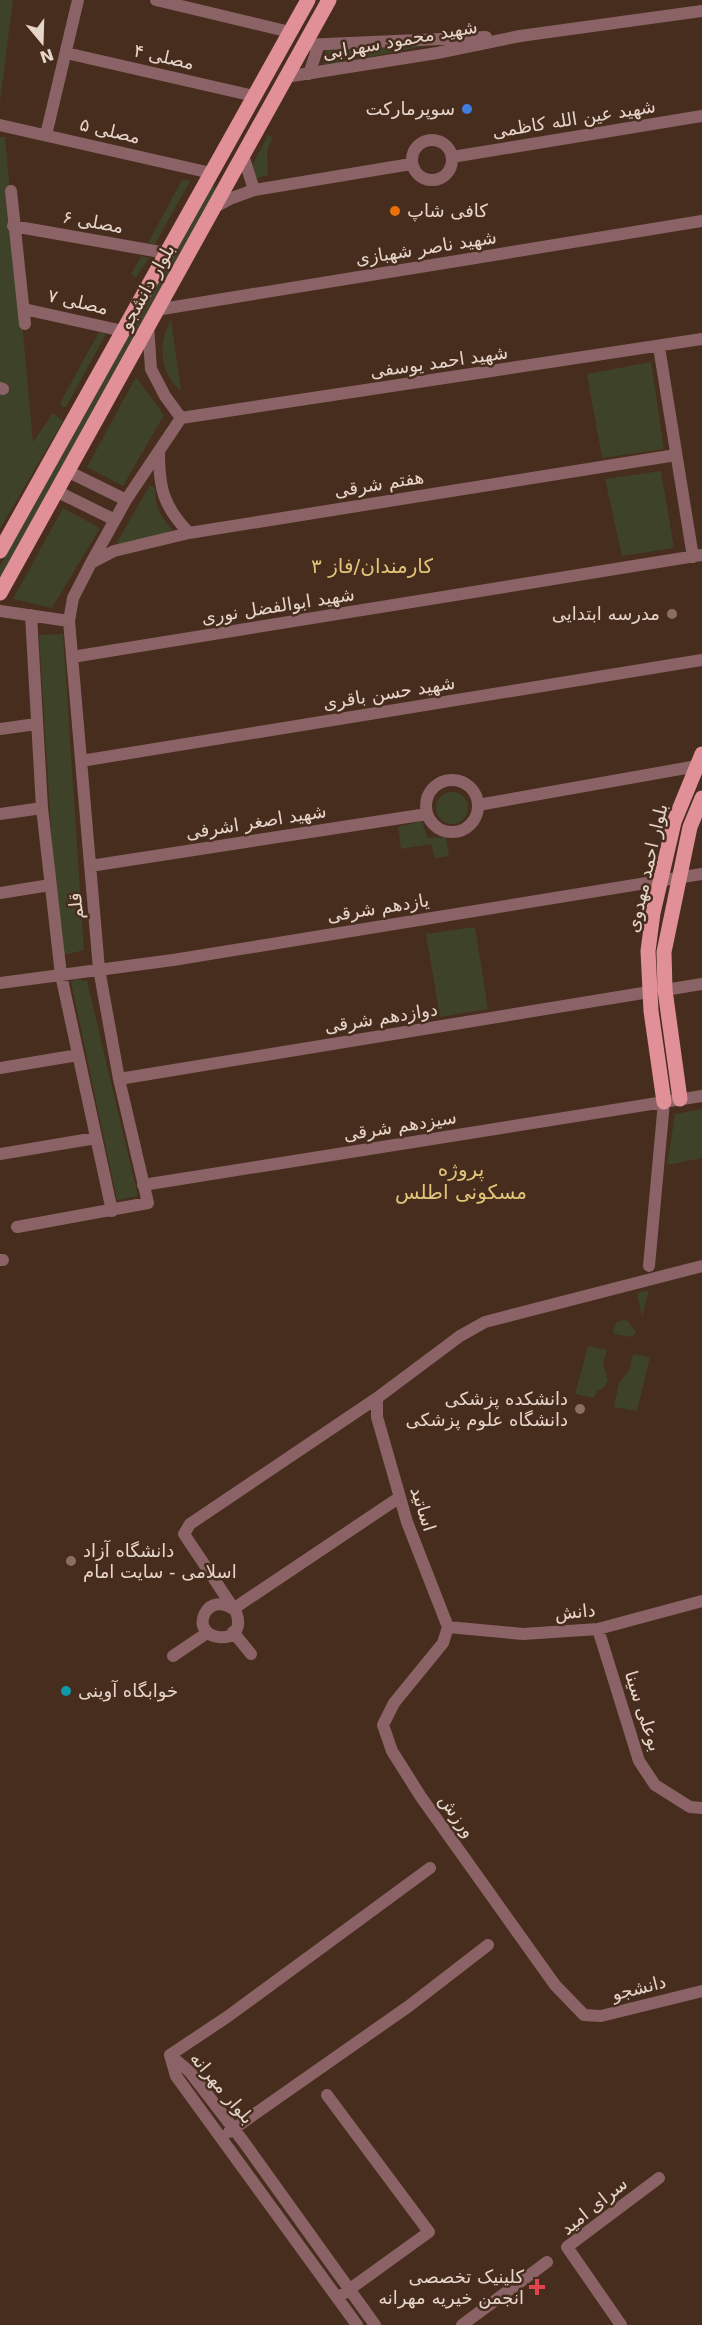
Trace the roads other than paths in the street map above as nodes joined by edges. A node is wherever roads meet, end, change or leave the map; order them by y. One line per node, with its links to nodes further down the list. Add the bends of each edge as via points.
1 (78, 0): 10 (street)
2 (156, 0): 6 (street)
3 (308, 0): 6 (main road, بلوار دانشجو)
4 (329, 0): 9 (main road, بلوار دانشجو)
5 (702, 11): 7 (street, شهید محمود سهرابی)
6 (290, 32): 14 (main road, بلوار دانشجو)
7 (520, 36): 8 (street, شهید محمود سهرابی); 11 (street, شهید محمود سهرابی)
8 (436, 39): 9 (street, شهید محمود سهرابی); 11 (street, via 441,45)
9 (311, 44): 12 (street); 13 (main road, بلوار دانشجو)
10 (66, 53): 14 (street, مصلی ۴); 17 (street)
11 (437, 53): 12 (street, شهید محمود سهرابی)
12 (309, 74): 13 (street, شهید محمود سهرابی)
13 (286, 77): 18 (main road, بلوار دانشجو)
14 (254, 96): 21 (main road, بلوار دانشجو)
15 (702, 116): 19 (street, شهید عین الله کاظمی)
16 (0, 125): 17 (street, مصلی ۵)
17 (46, 135): 21 (street, مصلی ۵)
18 (243, 155): 22 (main road, بلوار دانشجو); 23 (street)
19 (452, 157): 20 (street, via 448,172 435,180 420,177); 20 (street, via 444,144 428,140 415,148)
20 (411, 164): 23 (street)
21 (211, 173): 22 (main road); 28 (main road, بلوار دانشجو)
22 (229, 179): 25 (main road, بلوار دانشجو)
23 (254, 190): 25 (street)
24 (11, 191): 27 (street)
25 (213, 208): 30 (main road, بلوار دانشجو)
26 (702, 221): 30 (street, شهید ناصر شهبازی)
27 (13, 226): 28 (street, مصلی ۶); 29 (street)
28 (166, 254): 33 (main road, بلوار دانشجو)
29 (24, 309): 31 (street); 33 (street, مصلی ۷)
30 (156, 310): 32 (main road, بلوار دانشجو)
31 (25, 324)
32 (148, 325): 36 (street, via 151,369); 39 (main road, بلوار دانشجو)
33 (123, 331): 44 (main road, بلوار دانشجو)
34 (702, 339): 35 (street, شهید احمد یوسفی)
35 (659, 347): 36 (street, شهید احمد یوسفی); 38 (street)
36 (181, 418): 37 (street, قلم)
37 (159, 450): 41 (street, قلم); 43 (street, via 159,480 166,503)
38 (676, 455): 43 (street, هفتم شرقی); 45 (street)
39 (67, 471): 40 (main road, بلوار دانشجو); 41 (street)
40 (56, 491): 42 (street); 47 (main road, بلوار دانشجو)
41 (126, 500): 42 (street, قلم)
42 (115, 520): 46 (street, قلم)
43 (189, 533): 46 (street, هفتم شرقی, via 114,551)
44 (0, 551)
45 (697, 556): 51 (street, شهید ابوالفضل نوری)
46 (91, 563): 50 (street, قلم, via 73,598)
47 (0, 593)
48 (0, 611): 49 (street)
49 (31, 615): 50 (street); 53 (street)
50 (69, 621): 51 (street, قلم)
51 (72, 657): 56 (street, قلم)
52 (702, 660): 56 (street, شهید حسن باقری)
53 (36, 723): 54 (street); 59 (street)
54 (0, 729)
55 (699, 760): 58 (street); 65 (main road, بلوار احمد مهدوی, via 674,822)
56 (81, 761): 62 (street, قلم)
57 (702, 798): 64 (main road, بلوار احمد مهدوی, via 690,827)
58 (478, 805): 61 (street, via 471,824 460,832 440,830); 61 (street, via 470,787 451,780 438,784 428,794)
59 (42, 808): 60 (street); 66 (street)
60 (0, 814)
61 (427, 814): 62 (street, شهید اصغر اشرفی)
62 (90, 866): 68 (street, قلم)
63 (702, 874): 64 (street, یازدهم شرقی)
64 (680, 878): 65 (street, یازدهم شرقی); 72 (main road, بلوار احمد مهدوی, via 664,952)
65 (662, 880): 68 (street, یازدهم شرقی); 73 (main road, بلوار احمد مهدوی, via 648,951)
66 (50, 885): 67 (street); 69 (street)
67 (0, 893)
68 (99, 969): 69 (street, یازدهم شرقی); 76 (street, قلم)
69 (61, 975): 70 (street, یازدهم شرقی); 74 (street)
70 (0, 983)
71 (702, 984): 72 (street)
72 (665, 990): 78 (main road, بلوار احمد مهدوی)
73 (649, 992): 76 (street, دوازدهم شرقی); 79 (main road, بلوار احمد مهدوی)
74 (78, 1055): 75 (street); 80 (street)
75 (0, 1068)
76 (119, 1079): 82 (street, قلم)
77 (702, 1096): 78 (street, سیزدهم شرقی)
78 (680, 1099): 79 (street, سیزدهم شرقی)
79 (664, 1102): 82 (street, سیزدهم شرقی); 85 (street)
80 (96, 1138): 81 (street); 83 (street)
81 (0, 1154)
82 (143, 1185): 83 (street, via 148,1203)
83 (112, 1211): 84 (street)
84 (17, 1227)
85 (649, 1266)
86 (702, 1266): 87 (street, via 485,1322)
87 (377, 1398): 88 (street, اساتید, via 377,1417); 90 (street, via 189,1524 184,1534)
88 (400, 1497): 90 (street); 91 (street, اساتید)
89 (702, 1601): 92 (street, دانش)
90 (233, 1609): 93 (street, via 238,1620); 94 (street, via 224,1604 208,1608 203,1623)
91 (448, 1628): 92 (street, دانش, via 523,1634); 101 (street, ورزش, via 443,1643 394,1703 383,1725 392,1751 555,1985)
92 (598, 1629): 97 (street, بوعلی سینا, via 639,1761 655,1785 690,1807)
93 (234, 1632): 94 (street, via 220,1638); 95 (street)
94 (207, 1633): 96 (street)
95 (251, 1654)
96 (172, 1656)
97 (702, 1808)
98 (430, 1868): 102 (street)
99 (488, 1945): 104 (street)
100 (702, 1991): 101 (street, دانشجو, via 601,2016)
101 (584, 2015)
102 (170, 2055): 104 (street, بلوار مهرانه, via 190,2072); 105 (street, بلوار مهرانه, via 176,2076)
103 (327, 2095): 108 (street, via 429,2232)
104 (234, 2129): 105 (street); 108 (street, بلوار مهرانه)
105 (220, 2137): 109 (street, بلوار مهرانه)
106 (659, 2178): 113 (street, سرای امید, via 567,2247)
107 (547, 2262): 112 (street)
108 (349, 2291): 109 (street); 111 (street, بلوار مهرانه)
109 (337, 2298): 110 (street, بلوار مهرانه)
110 (357, 2325)
111 (375, 2325)
112 (462, 2325)
113 (621, 2325)

